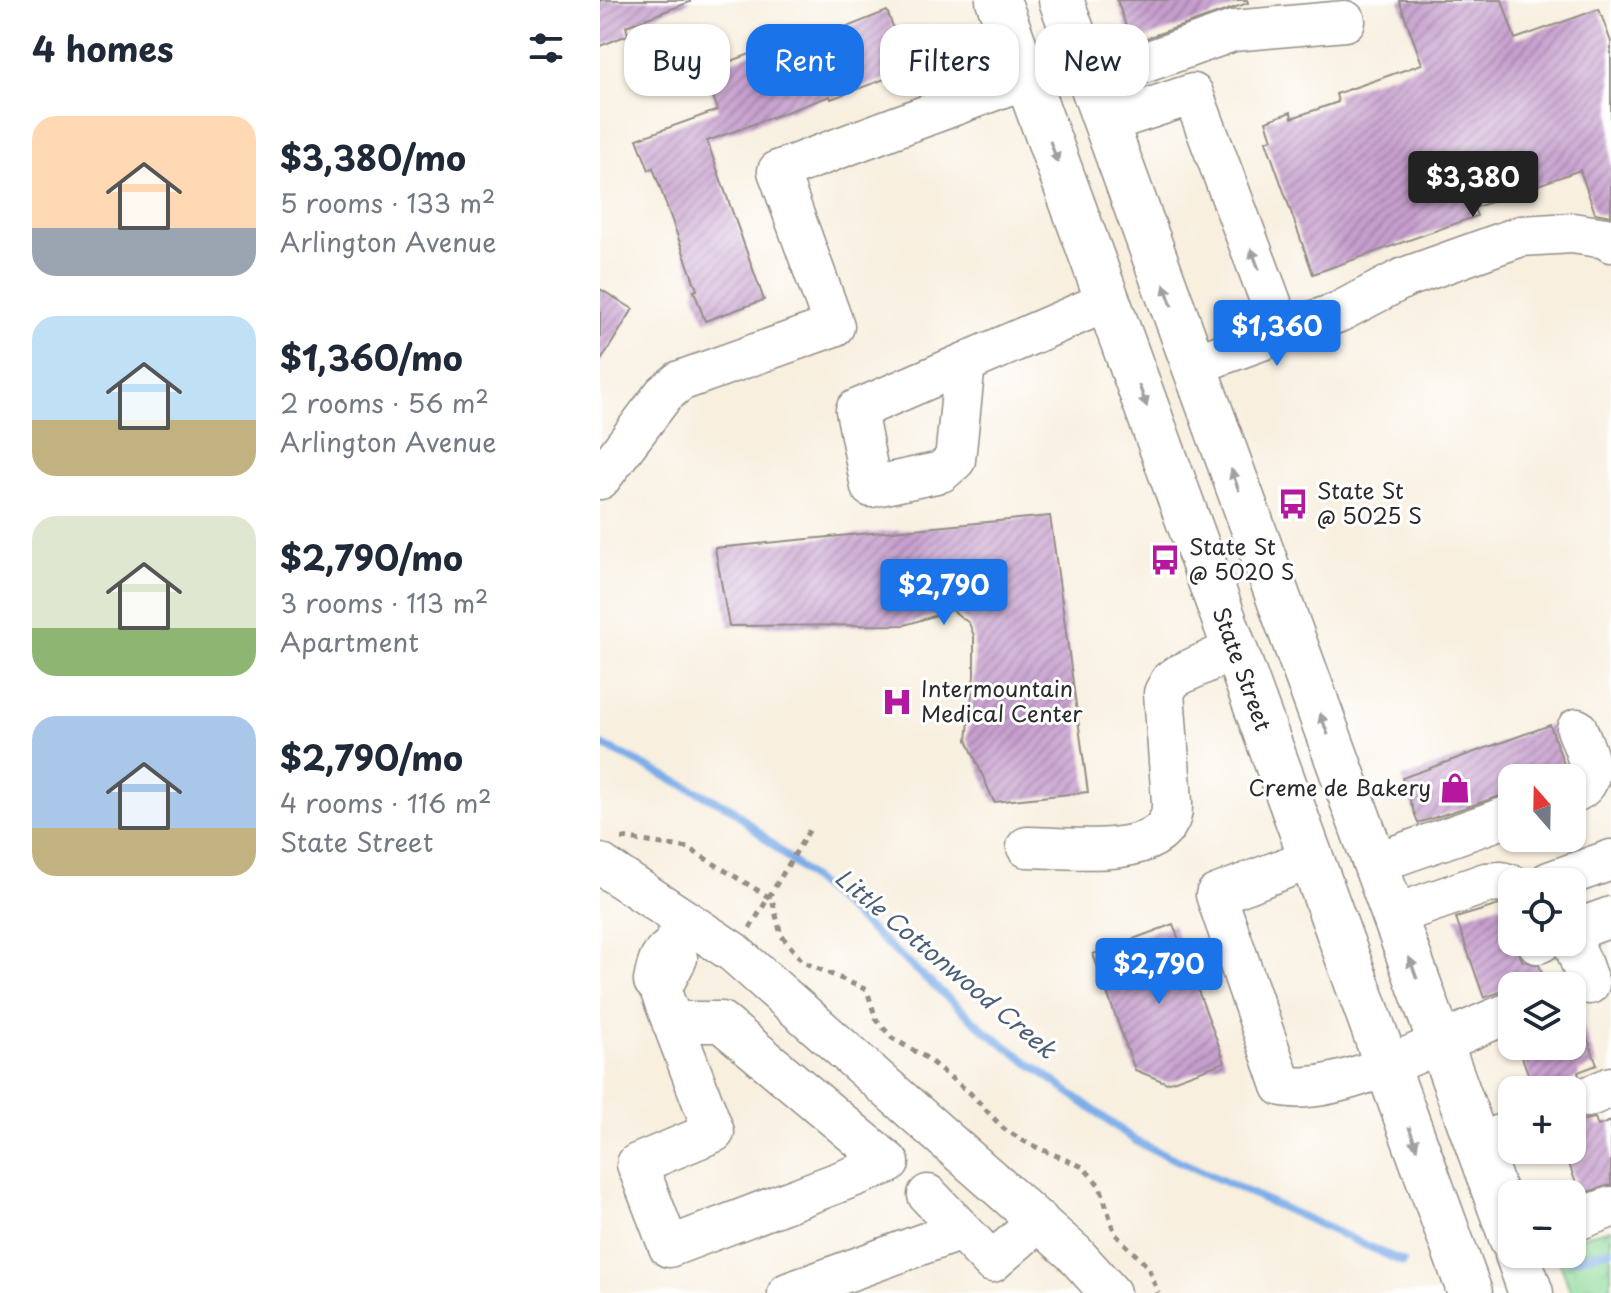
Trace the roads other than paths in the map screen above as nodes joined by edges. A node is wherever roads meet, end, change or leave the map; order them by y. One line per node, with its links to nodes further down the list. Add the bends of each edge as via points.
1 (998, 0): 6 (main road, State Street)
2 (1061, 0): 4 (main road)
3 (1345, 21): 5 (street, via 1233,31)
4 (1069, 24)
5 (1149, 61)
6 (1031, 91): 11 (main road, State Street, one-way to 11); 16 (street, via 917,119 778,171 834,326 680,381 664,394)
7 (1095, 96): 8 (main road)
8 (1105, 123): 13 (street, one-way to 8, via 1193,94); 15 (main road, one-way to 8)
9 (1611, 242): 12 (street, via 1572,233 1521,236 1404,278)
10 (1611, 260): 12 (street, via 1523,260 1383,309)
11 (1108, 301): 14 (street); 17 (main road, State Street, one-way to 17)
12 (1339, 312): 13 (street)
13 (1282, 332): 15 (street)
14 (965, 363)
15 (1193, 365): 25 (main road, one-way to 15)
16 (600, 479)
17 (1235, 649): 21 (street, via 1179,675 1164,693 1172,802 1163,829 1124,847); 23 (main road, State Street)
18 (1577, 729): 19 (street, via 1590,766)
19 (1586, 784)
20 (1498, 820): 25 (street)
21 (1027, 847)
22 (604, 850): 31 (street)
23 (1312, 858): 37 (main road, State Street); 37 (street, via 1216,895 1282,1086 1298,1090 1328,1085)
24 (1611, 860): 26 (street)
25 (1375, 863): 28 (main road)
26 (1586, 869)
27 (1498, 882): 28 (street)
28 (1394, 915): 36 (main road, one-way to 28)
29 (1611, 917): 30 (street)
30 (1586, 926)
31 (679, 932): 35 (street, via 657,963 654,981); 43 (street, via 733,952)
32 (1579, 956): 33 (street)
33 (1591, 984)
34 (1498, 1018): 36 (street)
35 (672, 1022): 35 (street, via 714,1132 637,1164 669,1247 889,1163 721,1022)
36 (1440, 1042): 37 (street); 38 (main road)
37 (1386, 1065): 49 (main road, State Street, one-way to 49)
38 (1495, 1137): 39 (main road)
39 (1502, 1180)
40 (928, 1195): 44 (street)
41 (1611, 1207): 42 (street)
42 (1586, 1217)
43 (1039, 1221): 46 (street); 48 (street)
44 (961, 1230): 46 (street); 47 (street)
45 (1522, 1268): 50 (main road)
46 (995, 1278)
47 (788, 1293)
48 (1110, 1293)
49 (1470, 1293)
50 (1531, 1293)

